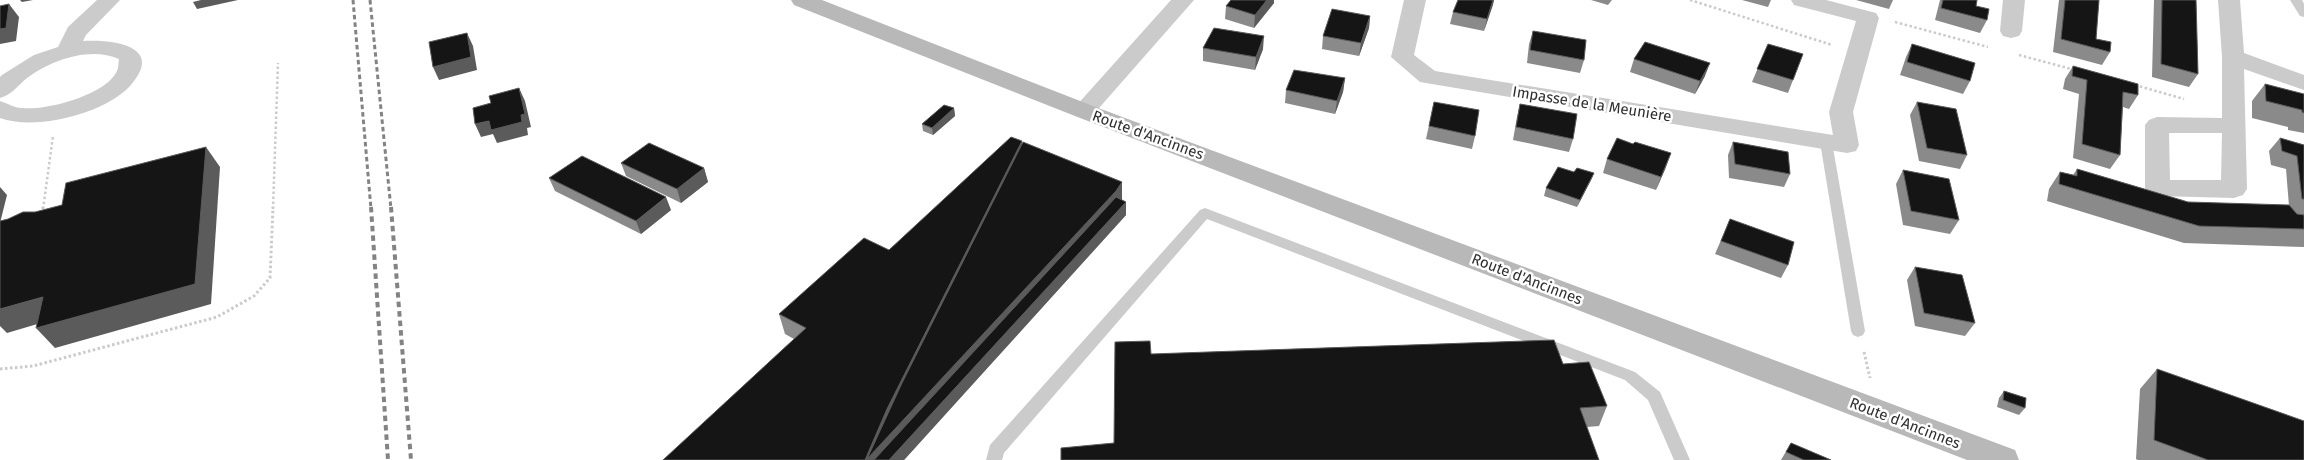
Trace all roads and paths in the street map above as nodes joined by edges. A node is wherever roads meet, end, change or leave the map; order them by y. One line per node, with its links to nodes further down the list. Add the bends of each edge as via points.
1 (109, 0): 14 (street, via 76,32)
2 (802, 0): 25 (main road, Route d'Ancinnes)
3 (1183, 0): 25 (street)
4 (1415, 0): 28 (street, Impasse de la Meunière, via 1402,58 1428,77)
5 (1690, 0): 15 (path)
6 (1802, 0): 11 (street)
7 (2014, 0): 12 (street)
8 (2229, 0): 17 (street)
9 (2296, 0): 10 (lane)
10 (2304, 14)
11 (1868, 18): 13 (path, via 1882,18); 15 (street)
12 (2011, 31)
13 (1990, 47)
14 (66, 52): 22 (street, via 27,68 11,78); 26 (street, via 113,48 130,56 131,64 129,73 108,92 90,102)
15 (1858, 54): 28 (street, via 1841,112)
16 (2017, 54): 19 (path)
17 (2232, 57): 20 (street); 27 (street)
18 (278, 63): 31 (path, via 270,278 254,296 217,317 33,366)
19 (2083, 72)
20 (2304, 83)
21 (2130, 84): 23 (path)
22 (0, 91)
23 (2186, 99)
24 (0, 108): 26 (street, via 10,114 26,116)
25 (1084, 111): 32 (main road, Route d'Ancinnes)
26 (57, 112): 29 (path)
27 (2233, 126)
28 (1836, 144): 30 (lane)
29 (41, 223)
30 (1858, 331): 32 (path)
31 (0, 369)
32 (1878, 412): 35 (main road, Route d'Ancinnes)
33 (994, 460): 34 (lane, via 996,450 1205,213 1630,376 1654,396)
34 (1682, 460)
35 (2003, 460)

